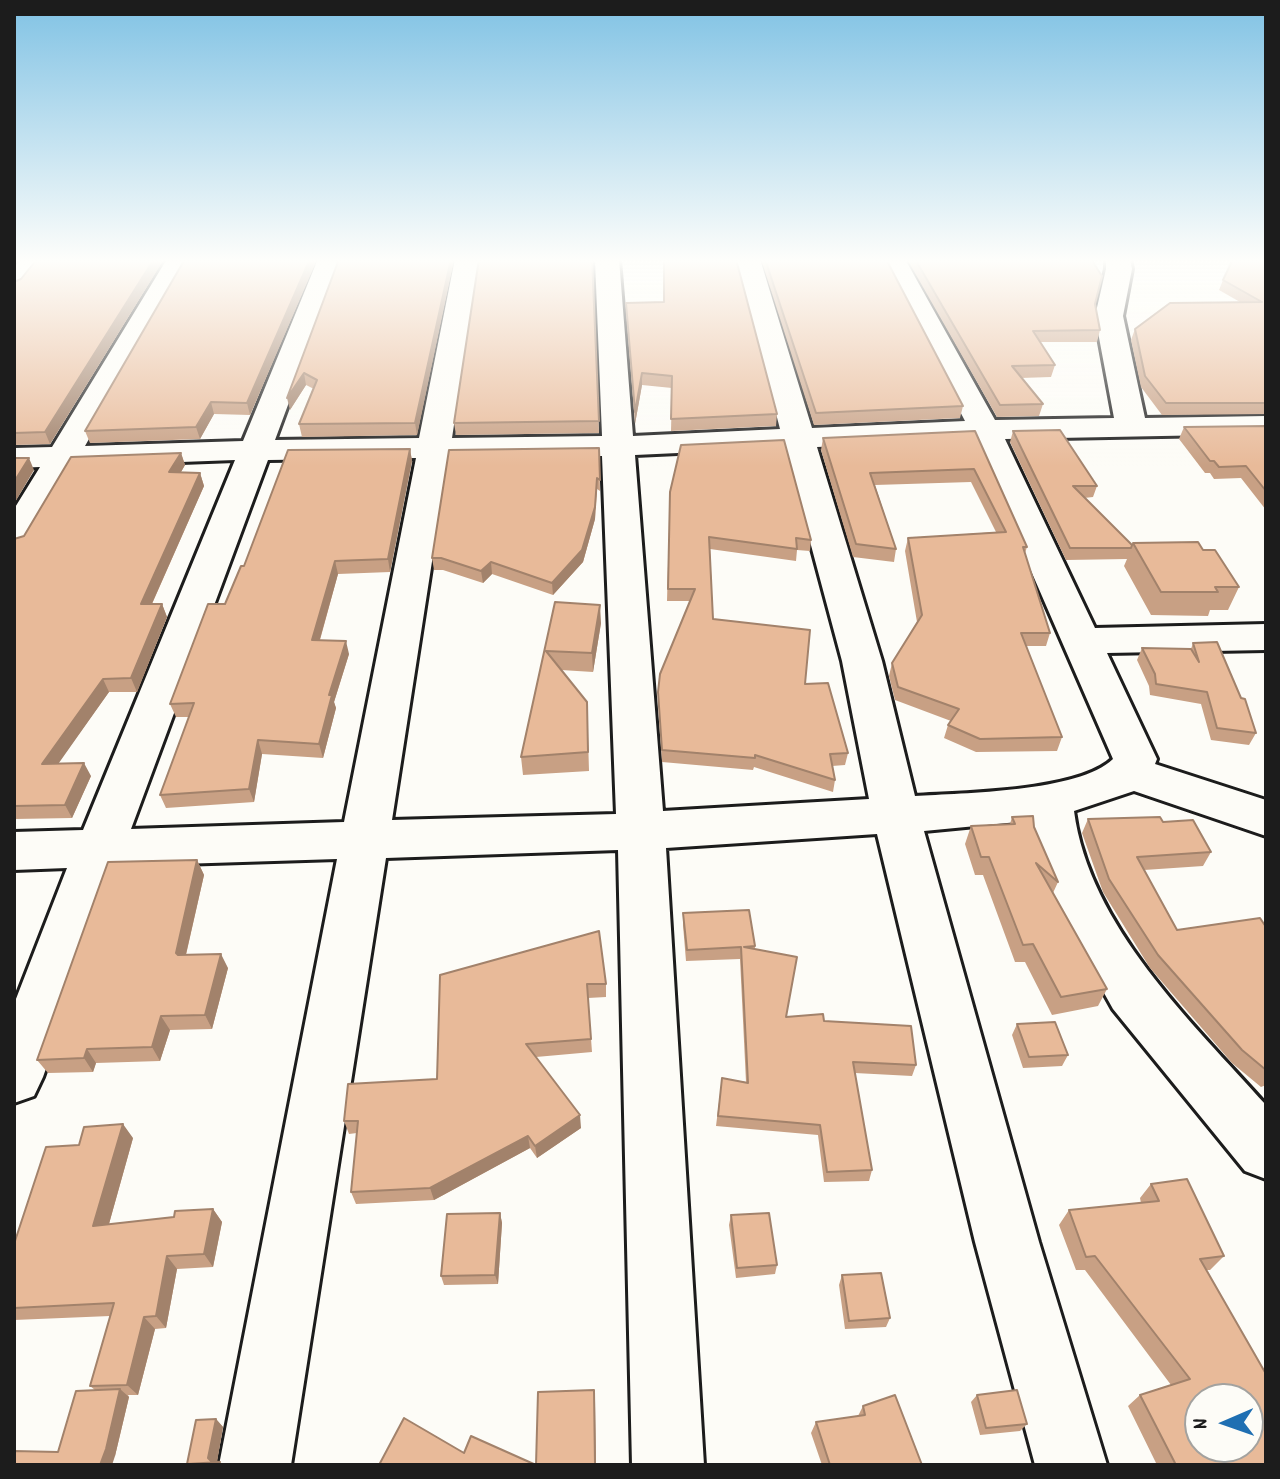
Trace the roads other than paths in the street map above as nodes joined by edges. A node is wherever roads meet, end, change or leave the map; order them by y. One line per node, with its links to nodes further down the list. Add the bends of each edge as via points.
1 (139, 328): 15 (street)
2 (303, 328): 14 (street)
3 (455, 328): 13 (street)
4 (610, 328): 12 (street)
5 (768, 328): 11 (street)
6 (930, 328): 10 (street)
7 (1111, 328): 9 (street)
8 (1266, 425): 9 (street)
9 (1132, 428): 10 (street)
10 (985, 430): 11 (street); 19 (street)
11 (799, 437): 12 (street); 22 (street, via 862,661)
12 (616, 446): 13 (street); 24 (street)
13 (434, 447): 14 (street); 25 (street)
14 (256, 450): 15 (street); 26 (street)
15 (63, 457): 16 (street); 17 (street)
16 (14, 458)
17 (14, 539)
18 (1266, 637): 19 (street)
19 (1080, 641): 20 (street, via 1135,759)
20 (1129, 772): 21 (street, via 1110,784); 23 (street)
21 (1049, 801): 22 (street); 29 (street, via 1059,857 1081,907 1132,992)
22 (896, 815): 24 (street); 32 (street)
23 (1266, 818)
24 (641, 831): 25 (street); 31 (street)
25 (365, 838): 26 (street); 30 (street)
26 (99, 849): 27 (street); 28 (street)
27 (14, 851)
28 (14, 1077)
29 (1266, 1150)
30 (255, 1465)
31 (668, 1465)
32 (1071, 1465)

